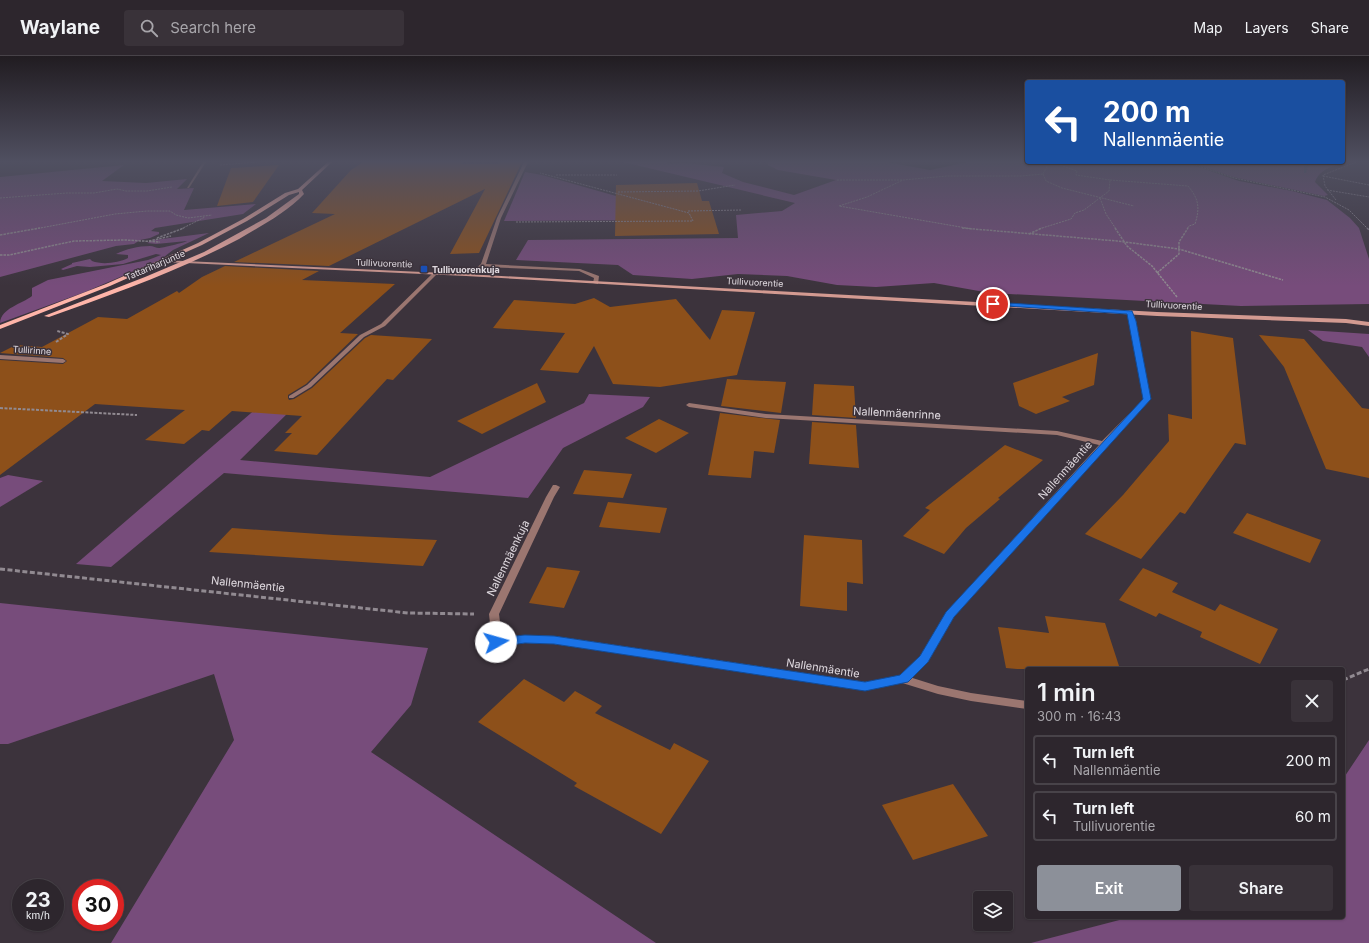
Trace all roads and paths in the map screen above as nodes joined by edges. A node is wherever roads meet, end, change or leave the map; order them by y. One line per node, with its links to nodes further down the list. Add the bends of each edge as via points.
1 (271, 203): 25 (main road, Tattariharjuntie, via 222,233)
2 (289, 203): 26 (main road, Tattariharjuntie, via 240,236)
3 (506, 203): 15 (street)
4 (653, 203): 13 (path)
5 (847, 203): 19 (path, via 838,206 964,228)
6 (1093, 203): 19 (path, via 1075,213 1071,219 1045,226)
7 (1102, 203): 21 (path)
8 (1123, 203): 11 (path)
9 (1198, 203): 23 (path, via 1200,209 1195,224 1189,226 1179,242)
10 (1339, 203): 16 (path)
11 (1134, 206)
12 (742, 210): 13 (path)
13 (684, 212): 15 (path, via 689,213 693,221)
14 (212, 215): 20 (path, via 188,218 170,211 146,211 115,214)
15 (498, 222): 27 (street)
16 (1364, 224): 17 (path); 18 (path)
17 (1369, 224)
18 (1369, 230)
19 (1029, 234): 21 (path)
20 (0, 235)
21 (1124, 242): 23 (path); 29 (path, via 1152,266)
22 (166, 243): 24 (path, via 125,240 74,241)
23 (1179, 249): 29 (path, via 1179,254); 31 (path)
24 (0, 256)
25 (164, 261): 26 (main road, Tullivuorentie); 38 (main road, Tattariharjuntie)
26 (184, 263): 28 (main road, Tullivuorentie); 39 (main road, Tattariharjuntie, via 100,297)
27 (483, 265): 30 (street); 32 (street, via 580,270 597,278)
28 (435, 274): 30 (main road, Tullivuorentie); 42 (street, via 383,325 362,336 308,386)
29 (1157, 274): 33 (path)
30 (466, 275): 32 (main road, Tullivuorentie)
31 (1283, 280)
32 (596, 282): 34 (main road, Tullivuorentie)
33 (1178, 298)
34 (1130, 312): 36 (main road, Tullivuorentie); 46 (street, Nallenmäentie, via 1147,399)
35 (1369, 318): 36 (main road, Tullivuorentie)
36 (1346, 321): 37 (main road, Tullivuorentie)
37 (1369, 324)
38 (0, 327)
39 (0, 332)
40 (0, 357): 41 (street, Tullirinne)
41 (63, 361)
42 (291, 397)
43 (689, 405): 46 (street, Nallenmäenrinne, via 766,416 1057,433)
44 (0, 408): 45 (path)
45 (137, 415)
46 (1104, 444): 52 (street, Nallenmäentie, via 950,614 924,659)
47 (556, 487): 49 (street, Nallenmäenkuja)
48 (0, 569): 49 (path, Nallenmäentie, via 408,613)
49 (494, 614): 50 (street, Nallenmäenkuja)
50 (496, 642): 52 (street, Nallenmäentie, via 554,640 865,686)
51 (1369, 669): 53 (path)
52 (903, 679): 54 (street, via 971,697)
53 (1345, 679)
54 (1025, 705)

